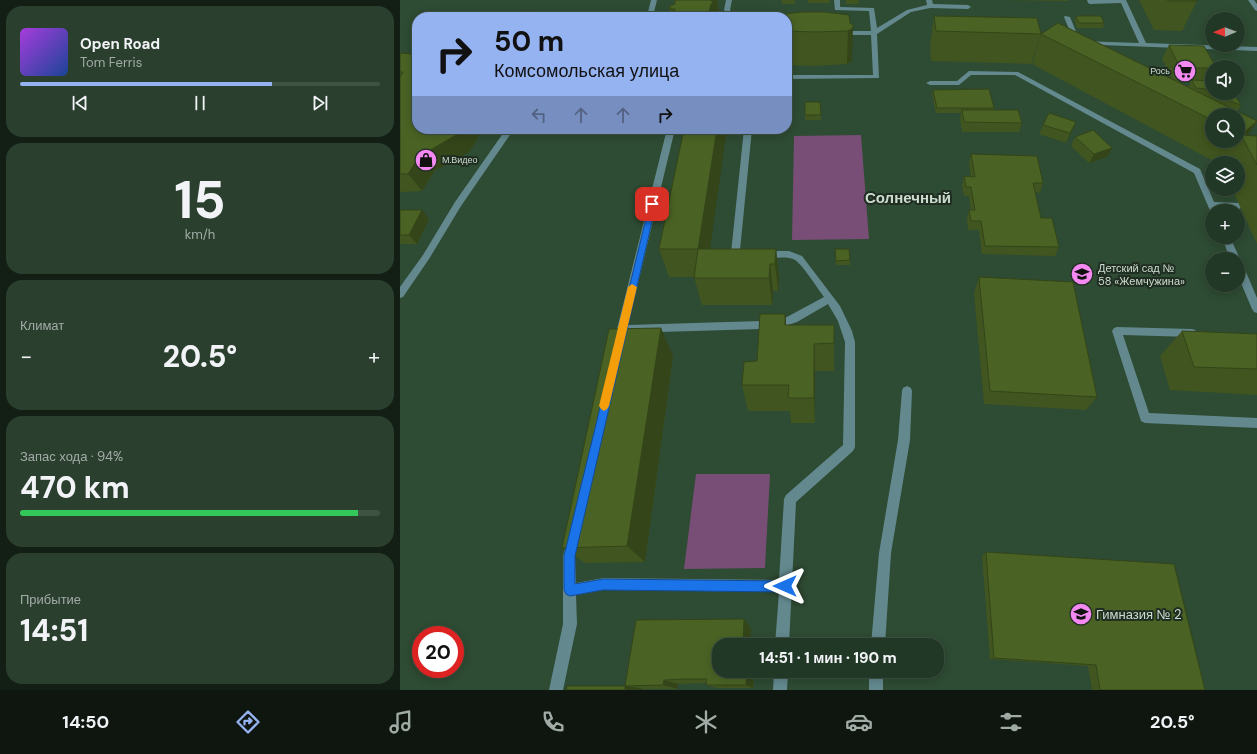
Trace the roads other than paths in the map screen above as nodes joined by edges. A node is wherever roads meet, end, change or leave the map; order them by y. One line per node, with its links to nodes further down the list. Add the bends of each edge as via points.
1 (654, 0): 10 (street)
2 (729, 0): 11 (street)
3 (838, 0): 14 (street, via 837,9 872,9)
4 (1090, 0): 6 (street)
5 (1251, 0): 9 (street)
6 (1123, 1): 15 (street)
7 (930, 3): 8 (street); 14 (street, via 909,11)
8 (968, 7)
9 (1257, 9)
10 (650, 12)
11 (729, 12)
12 (1067, 16): 15 (street, via 1077,43)
13 (835, 33): 14 (street)
14 (874, 33): 17 (street, via 877,77)
15 (1144, 46): 16 (street)
16 (1257, 49)
17 (792, 77)
18 (930, 83): 22 (street, via 960,84 969,73 1016,73 1197,171)
19 (507, 134): 24 (street)
20 (670, 134): 27 (street)
21 (747, 134): 25 (street, via 735,253 789,254 799,258)
22 (1211, 204)
23 (1245, 281): 26 (street)
24 (400, 294)
25 (829, 299): 27 (street, via 785,322); 33 (street, via 841,315 848,331 849,447 790,500)
26 (1257, 309)
27 (622, 329): 29 (street)
28 (1202, 334): 31 (street, via 1117,330 1145,418)
29 (617, 352)
30 (907, 390): 36 (street, via 904,440 885,553)
31 (1257, 423)
32 (576, 526): 34 (street, via 569,556)
33 (785, 586): 34 (street, via 603,584); 35 (street)
34 (570, 590): 39 (street, via 570,624)
35 (782, 638)
36 (879, 638)
37 (780, 678): 40 (street)
38 (876, 678): 41 (street)
39 (556, 690)
40 (780, 690)
41 (876, 690)

